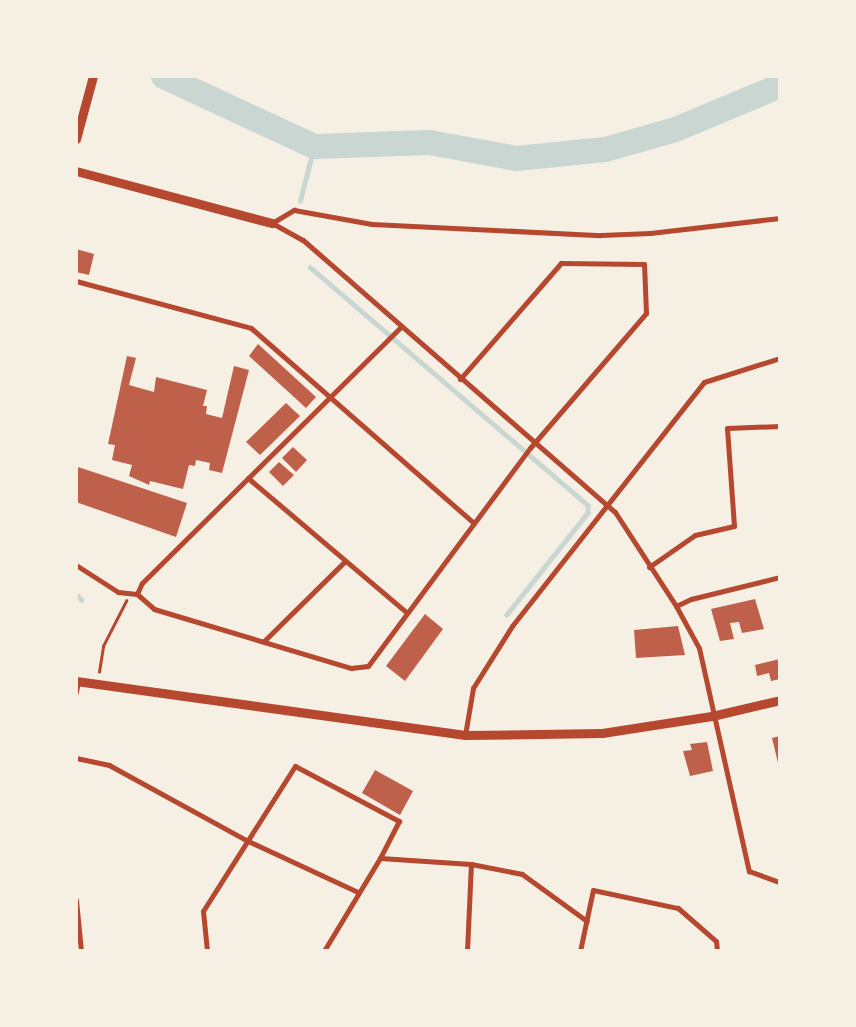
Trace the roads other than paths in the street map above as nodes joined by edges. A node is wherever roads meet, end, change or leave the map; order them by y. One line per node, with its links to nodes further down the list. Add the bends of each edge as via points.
1 (93, 76): 2 (street)
2 (76, 139)
3 (76, 171): 5 (street)
4 (780, 218): 5 (street, via 650,233 601,235 372,224 294,210)
5 (272, 222): 7 (street, via 303,240)
6 (76, 281): 10 (street, via 251,328)
7 (401, 327): 9 (street); 10 (street)
8 (780, 358): 14 (street, via 704,382)
9 (460, 379): 12 (street); 12 (street, via 561,263 644,264 646,313)
10 (330, 398): 13 (street); 15 (street)
11 (780, 426): 18 (street, via 727,428 734,526 695,535)
12 (535, 443): 14 (street); 15 (street)
13 (248, 478): 16 (street); 20 (street, via 142,583)
14 (608, 505): 18 (street); 28 (street, via 518,618 482,671 469,698)
15 (474, 523): 22 (street)
16 (344, 562): 22 (street); 23 (street)
17 (76, 566): 20 (street, via 118,592)
18 (649, 567): 21 (street)
19 (780, 577): 21 (street, via 691,599)
20 (137, 594): 23 (street, via 154,610)
21 (676, 606): 27 (street, via 699,648)
22 (406, 612): 23 (street, via 368,666 351,668)
23 (264, 641)
24 (77, 681): 25 (street); 28 (street)
25 (76, 692)
26 (780, 700): 27 (street)
27 (712, 716): 28 (street, via 602,733); 33 (street, via 749,871)
28 (466, 735)
29 (76, 758): 30 (street, via 109,765)
30 (248, 840): 31 (street, via 295,766 399,821); 34 (street); 39 (street, via 203,911)
31 (380, 858): 32 (street); 34 (street)
32 (471, 864): 37 (street, via 522,874); 41 (street)
33 (780, 882)
34 (358, 892): 40 (street)
35 (76, 900): 36 (street)
36 (77, 907): 38 (street)
37 (587, 921): 42 (street); 43 (street, via 594,890 678,908 716,941)
38 (81, 951)
39 (207, 951)
40 (324, 951)
41 (468, 951)
42 (580, 951)
43 (717, 951)

